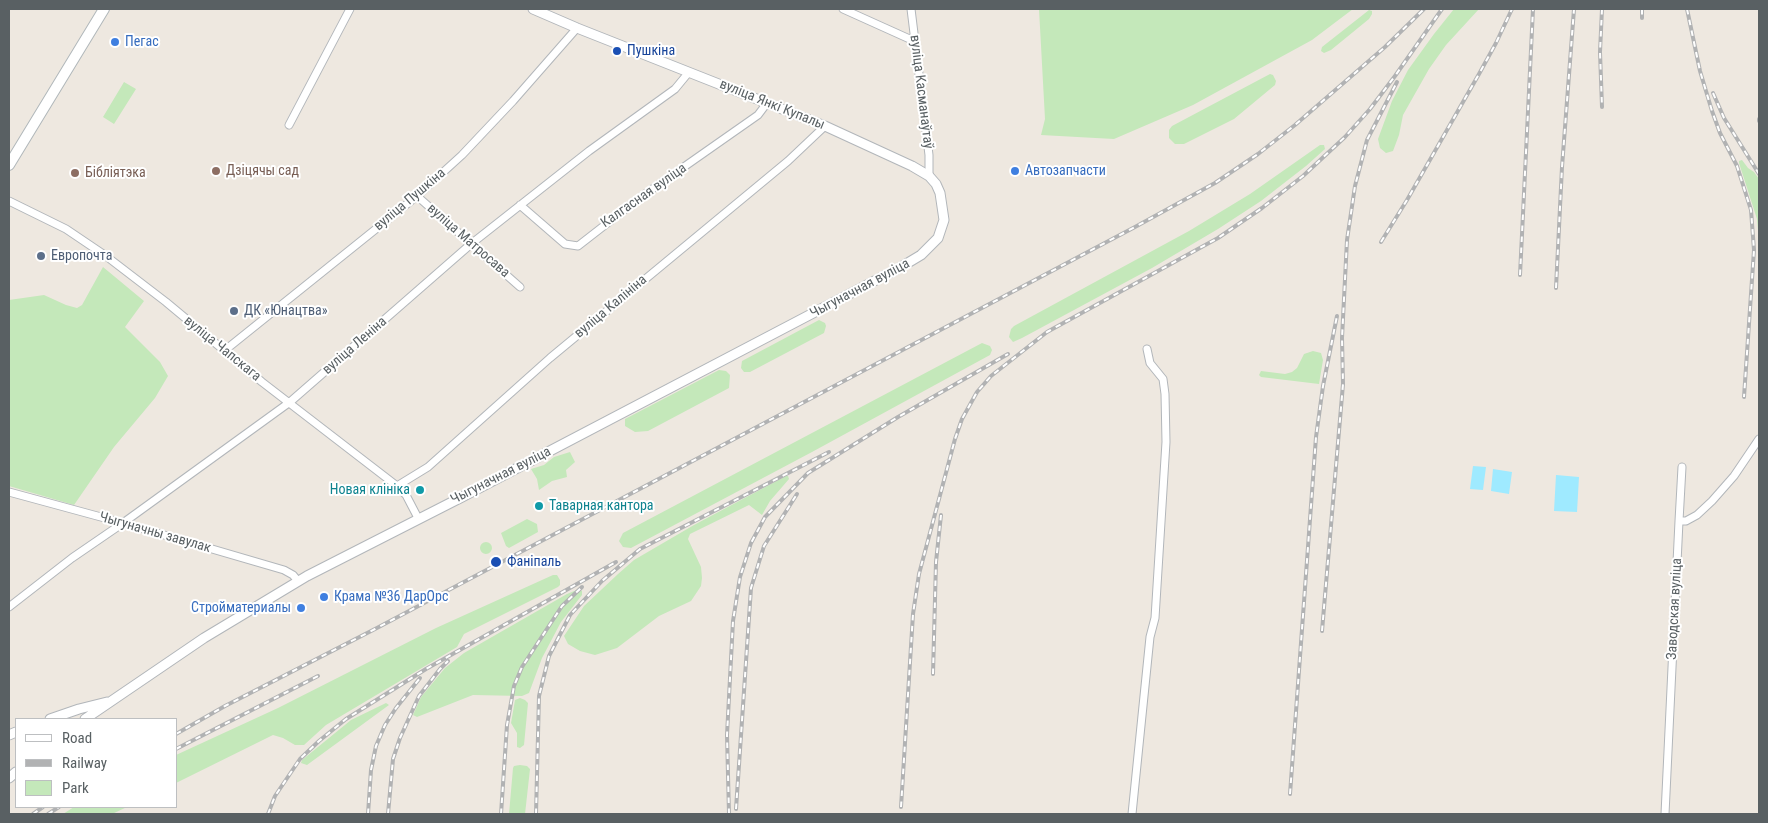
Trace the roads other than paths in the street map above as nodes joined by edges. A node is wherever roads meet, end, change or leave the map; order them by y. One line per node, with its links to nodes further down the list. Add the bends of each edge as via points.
1 (104, 9): 12 (main road)
2 (350, 9): 10 (street)
3 (534, 9): 6 (street, вуліца Янкі Купалы)
4 (843, 9): 7 (street)
5 (911, 9): 7 (street, вуліца Касманаўтаў)
6 (577, 28): 8 (street, вуліца Янкі Купалы); 14 (street, вуліца Пушкіна, via 462,155)
7 (914, 41): 13 (street, вуліца Касманаўтаў)
8 (689, 72): 9 (street, вуліца Янкі Купалы); 16 (street, вуліца Леніна, via 675,89)
9 (767, 103): 11 (street, вуліца Янкі Купалы); 16 (street, Калгасная вуліца, via 758,115 641,197 578,246 565,244)
10 (289, 125)
11 (825, 126): 13 (street, вуліца Янкі Купалы); 24 (street, вуліца Калініна, via 788,161 543,364 428,467)
12 (9, 165)
13 (929, 176): 26 (street, Чыгуначная вуліца, via 940,194 944,220 938,238 915,259)
14 (417, 196): 17 (street, вуліца Матросава); 20 (street, вуліца Пушкіна)
15 (9, 201): 20 (street, вуліца Чапскага, via 45,217 87,242)
16 (520, 205): 17 (street, вуліца Леніна)
17 (471, 244): 18 (street, вуліца Матросава); 21 (street, вуліца Леніна)
18 (520, 287)
19 (1147, 349): 36 (street, via 1150,363 1163,379 1166,442 1156,618 1150,637)
20 (224, 351): 21 (street, вуліца Чапскага)
21 (290, 402): 24 (street, вуліца Чапскага); 28 (street, вуліца Леніна)
22 (1759, 440): 27 (street, via 1712,501 1697,515)
23 (1682, 467): 27 (street, Заводская вуліца)
24 (397, 486): 26 (street, вуліца Чапскага, via 406,495)
25 (9, 492): 28 (street, Чыгуначны завулак)
26 (418, 518): 29 (street, Чыгуначная вуліца)
27 (1679, 521): 37 (street, Заводская вуліца)
28 (124, 523): 29 (street, Чыгуначны завулак, via 284,570); 30 (street, вуліца Леніна)
29 (298, 581): 31 (street, Чыгуначная вуліца)
30 (9, 607)
31 (112, 700): 32 (street); 35 (street, Чыгуначная вуліца)
32 (79, 709): 33 (street); 34 (street)
33 (53, 718)
34 (84, 718)
35 (86, 718)
36 (1132, 814)
37 (1665, 814)

